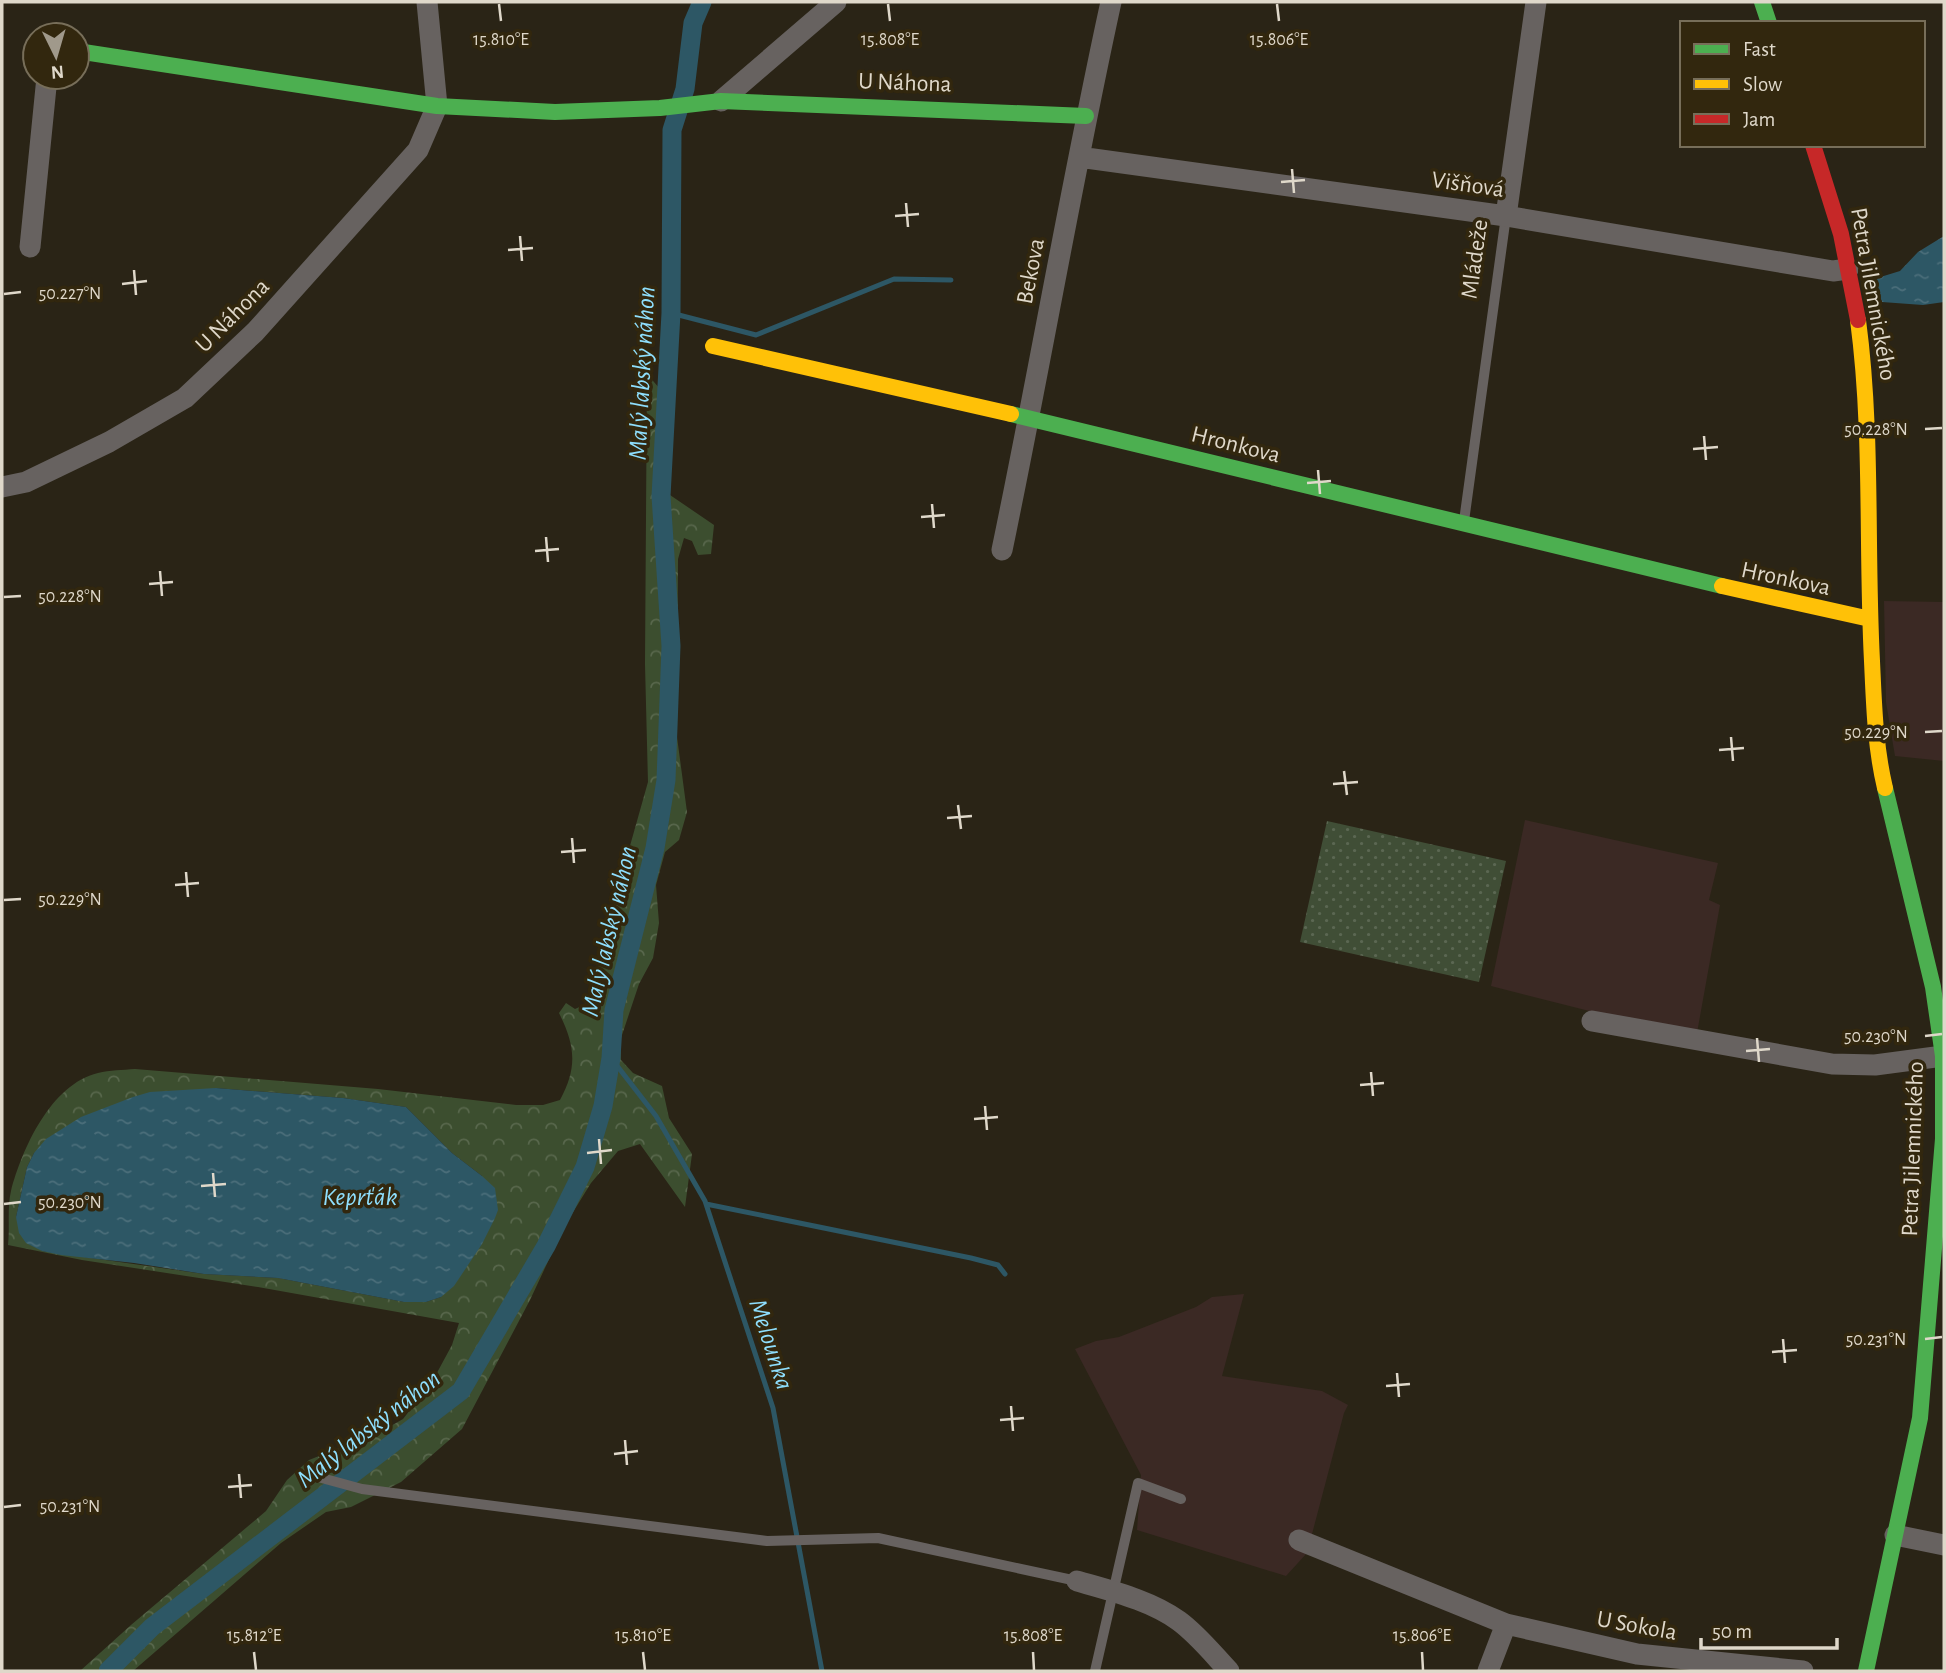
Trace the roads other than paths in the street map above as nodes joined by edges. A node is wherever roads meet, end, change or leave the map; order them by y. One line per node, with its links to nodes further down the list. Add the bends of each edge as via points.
1 (427, 2): 10 (street)
2 (836, 2): 9 (street)
3 (1111, 2): 11 (street, Bekova)
4 (1536, 2): 14 (street, Mládeže)
5 (1762, 2): 6 (street)
6 (1768, 21)
7 (91, 53): 10 (street, U Náhona)
8 (46, 91): 15 (street)
9 (721, 101): 10 (street, U Náhona, via 555,112); 11 (street, U Náhona)
10 (437, 106): 19 (street, U Náhona, via 418,150 255,332 185,398 38,477)
11 (1086, 116): 13 (street, Bekova)
12 (1814, 147): 16 (street, Petra Jilemnického)
13 (1079, 157): 14 (street, Višňová); 18 (street, Bekova)
14 (1506, 216): 16 (street, Višňová, via 1833,271); 20 (lane, Mládeže)
15 (30, 247)
16 (1848, 269): 22 (street, Petra Jilemnického, via 1868,429)
17 (713, 346): 18 (street, Hronkova)
18 (1029, 418): 20 (street, Hronkova); 21 (street, Bekova)
19 (2, 487)
20 (1464, 523): 22 (street, Hronkova)
21 (1002, 551)
22 (1870, 619): 24 (street, Petra Jilemnického, via 1877,755 1933,987)
23 (1592, 1021): 24 (street, via 1832,1064 1875,1065)
24 (1943, 1056): 27 (street, Petra Jilemnického, via 1943,1139 1920,1418)
25 (307, 1474): 30 (lane, via 362,1489 783,1541 878,1538)
26 (1181, 1499): 31 (lane, via 1138,1483)
27 (1895, 1535): 29 (street); 37 (street, Petra Jilemnického)
28 (1299, 1540): 32 (street, U Sokola)
29 (1944, 1545)
30 (1077, 1581): 31 (street)
31 (1114, 1592): 33 (lane); 34 (street, via 1177,1620)
32 (1506, 1624): 35 (street); 36 (street, U Sokola, via 1637,1654)
33 (1095, 1671)
34 (1229, 1671)
35 (1488, 1671)
36 (1803, 1671)
37 (1866, 1671)

